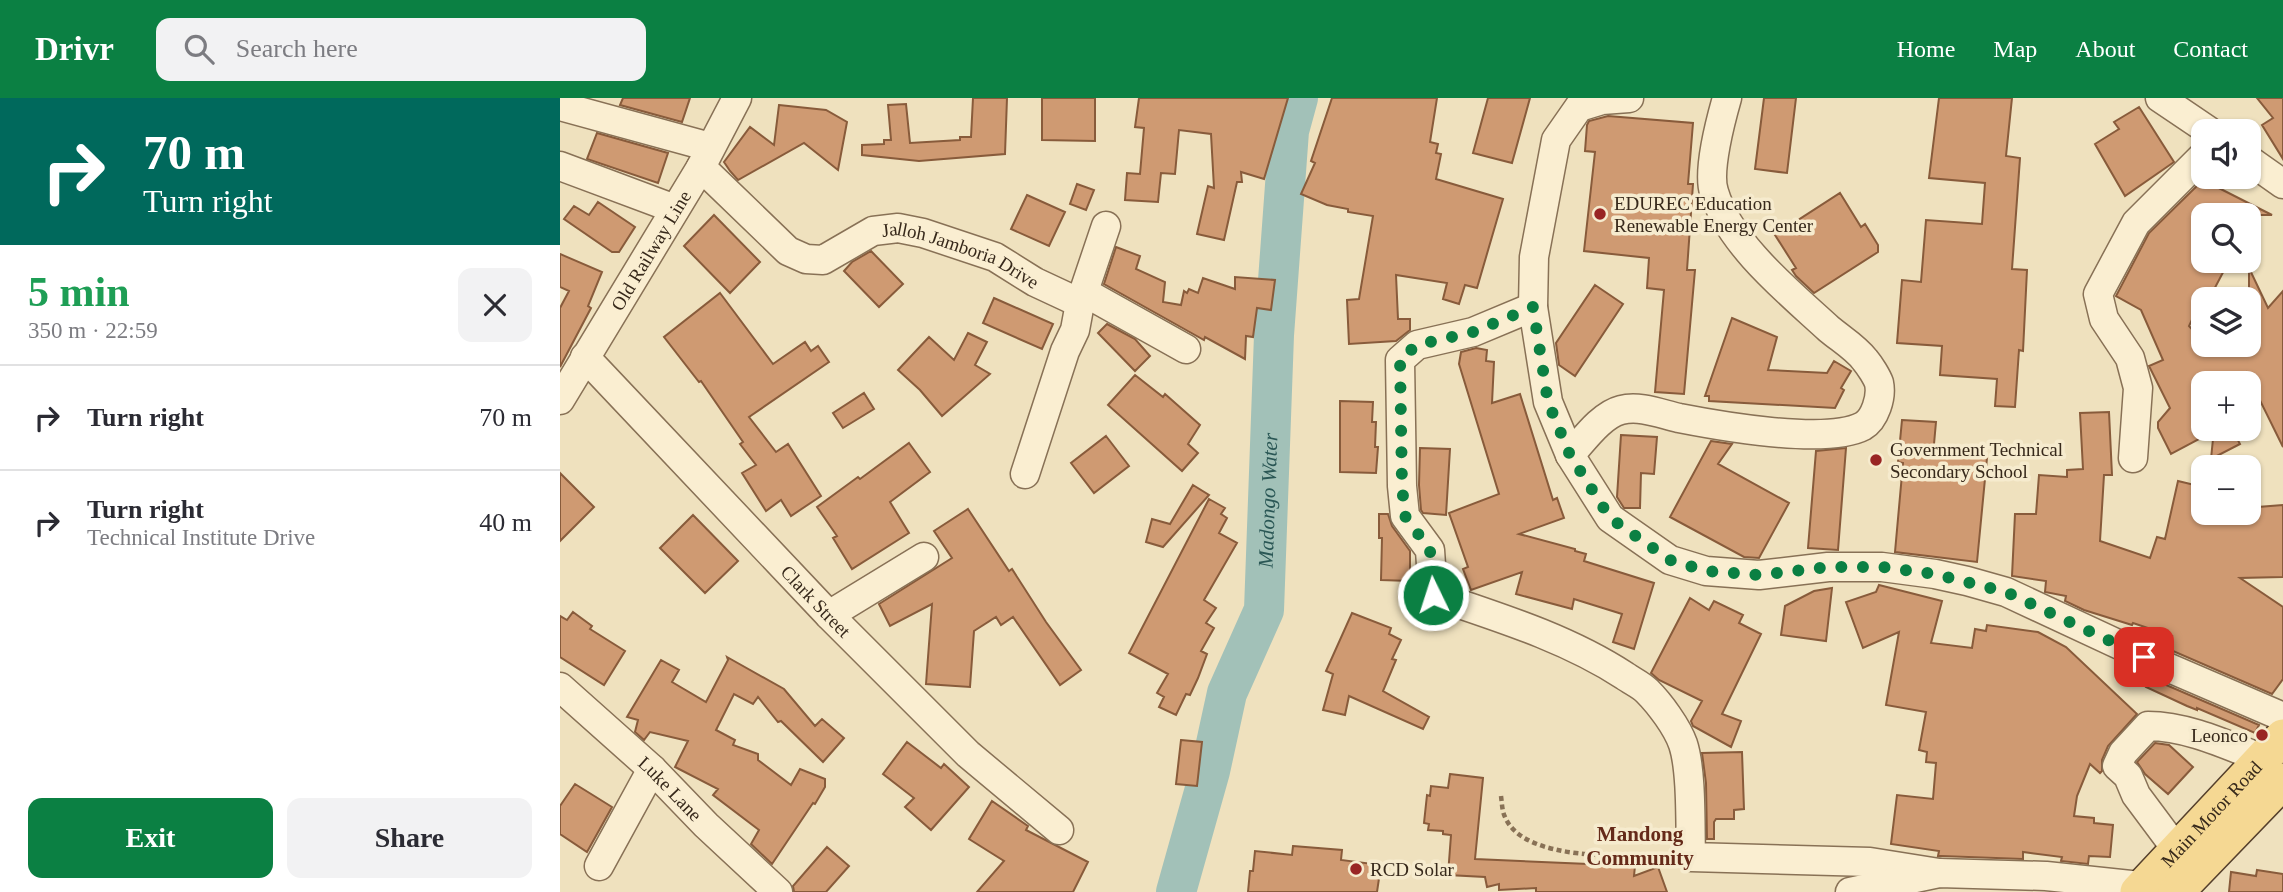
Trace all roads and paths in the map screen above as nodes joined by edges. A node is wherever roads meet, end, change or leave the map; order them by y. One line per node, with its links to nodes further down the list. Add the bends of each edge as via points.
1 (737, 98): 7 (street, Old Railway Line)
2 (1629, 98): 15 (street, via 1579,107 1556,140 1534,257)
3 (1727, 98): 18 (street, via 1716,138 1713,190 1728,224 1776,281 1865,359 1879,383 1877,407 1867,424 1857,429 1822,433 1782,432 1641,409 1620,410)
4 (2160, 98): 6 (street)
5 (560, 106): 7 (street)
6 (2191, 119)
7 (706, 157): 12 (street, Old Railway Line); 14 (street, Jalloh Jamboria Drive, via 788,251 806,260 823,260 873,230 898,228 995,257 1035,282)
8 (560, 166): 12 (street)
9 (2191, 168): 19 (street, via 2136,223 2098,293 2104,318 2130,358 2138,388)
10 (2261, 168): 11 (street)
11 (2283, 184)
12 (675, 209): 17 (street, Old Railway Line)
13 (1106, 226): 14 (street)
14 (1082, 298): 16 (street, Jalloh Jamboria Drive); 20 (street)
15 (1533, 307): 18 (street, via 1548,402); 30 (street, via 1473,332 1417,345 1400,359 1405,516 1430,550 1433,595 1572,647 1647,691 1683,744)
16 (1186, 349)
17 (570, 376): 22 (street, Clark Street)
18 (1570, 455): 24 (street, via 1610,518 1670,560 1706,571 1759,575 1828,567 1882,567 1967,581 2006,592)
19 (2133, 458)
20 (1025, 474)
21 (924, 557): 22 (street)
22 (829, 615): 28 (street, Clark Street, via 968,754)
23 (560, 687): 26 (street, Luke Lane)
24 (2283, 717)
25 (2276, 759): 29 (main road, Main Motor Road); 29 (street, via 2148,726 2123,753 2118,766); 33 (main road, Main Motor Road)
26 (652, 769): 31 (street); 34 (street, Luke Lane)
27 (1501, 796): 30 (path, via 1508,824 1522,837 1546,846 1572,854)
28 (1059, 830)
29 (2177, 850): 33 (main road, Main Motor Road)
30 (1691, 857): 32 (street, via 1870,862)
31 (599, 866)
32 (1938, 873): 33 (street, via 2046,876); 35 (street)
33 (2158, 890)
34 (778, 892)
35 (1850, 892)

